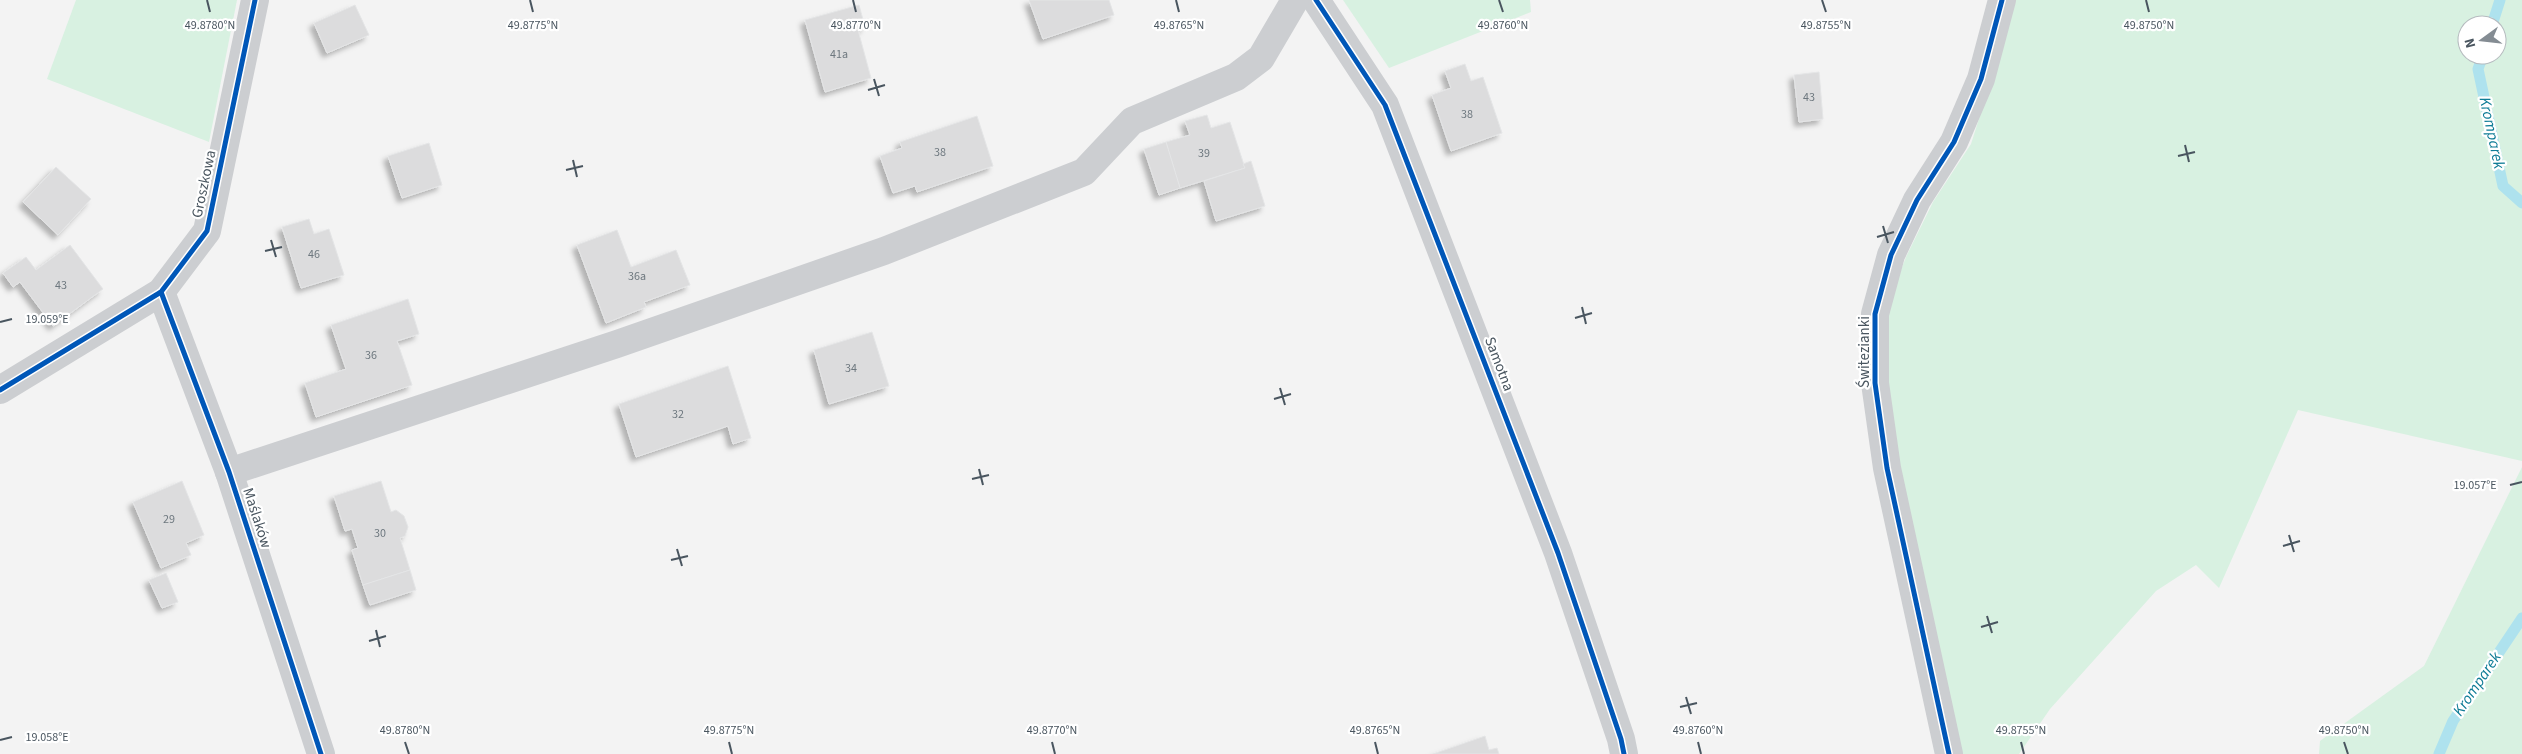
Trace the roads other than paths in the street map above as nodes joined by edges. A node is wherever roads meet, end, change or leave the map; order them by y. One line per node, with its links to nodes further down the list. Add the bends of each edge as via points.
1 (255, 0): 5 (street, Groszkowa, via 206,231)
2 (1295, 0): 7 (street, via 1261,58 1236,77 1132,121 1084,172 884,251 617,344)
3 (1316, 0): 9 (street, Samotna, via 1385,105 1558,553)
4 (2002, 0): 10 (street, Świtezianki, via 1981,79 1954,142 1917,200 1891,254 1875,314 1874,382 1887,468)
5 (162, 292): 6 (street, Groszkowa); 7 (street, Maślaków)
6 (0, 390)
7 (228, 472): 8 (street, Maślaków)
8 (321, 754)
9 (1624, 754)
10 (1949, 754)

